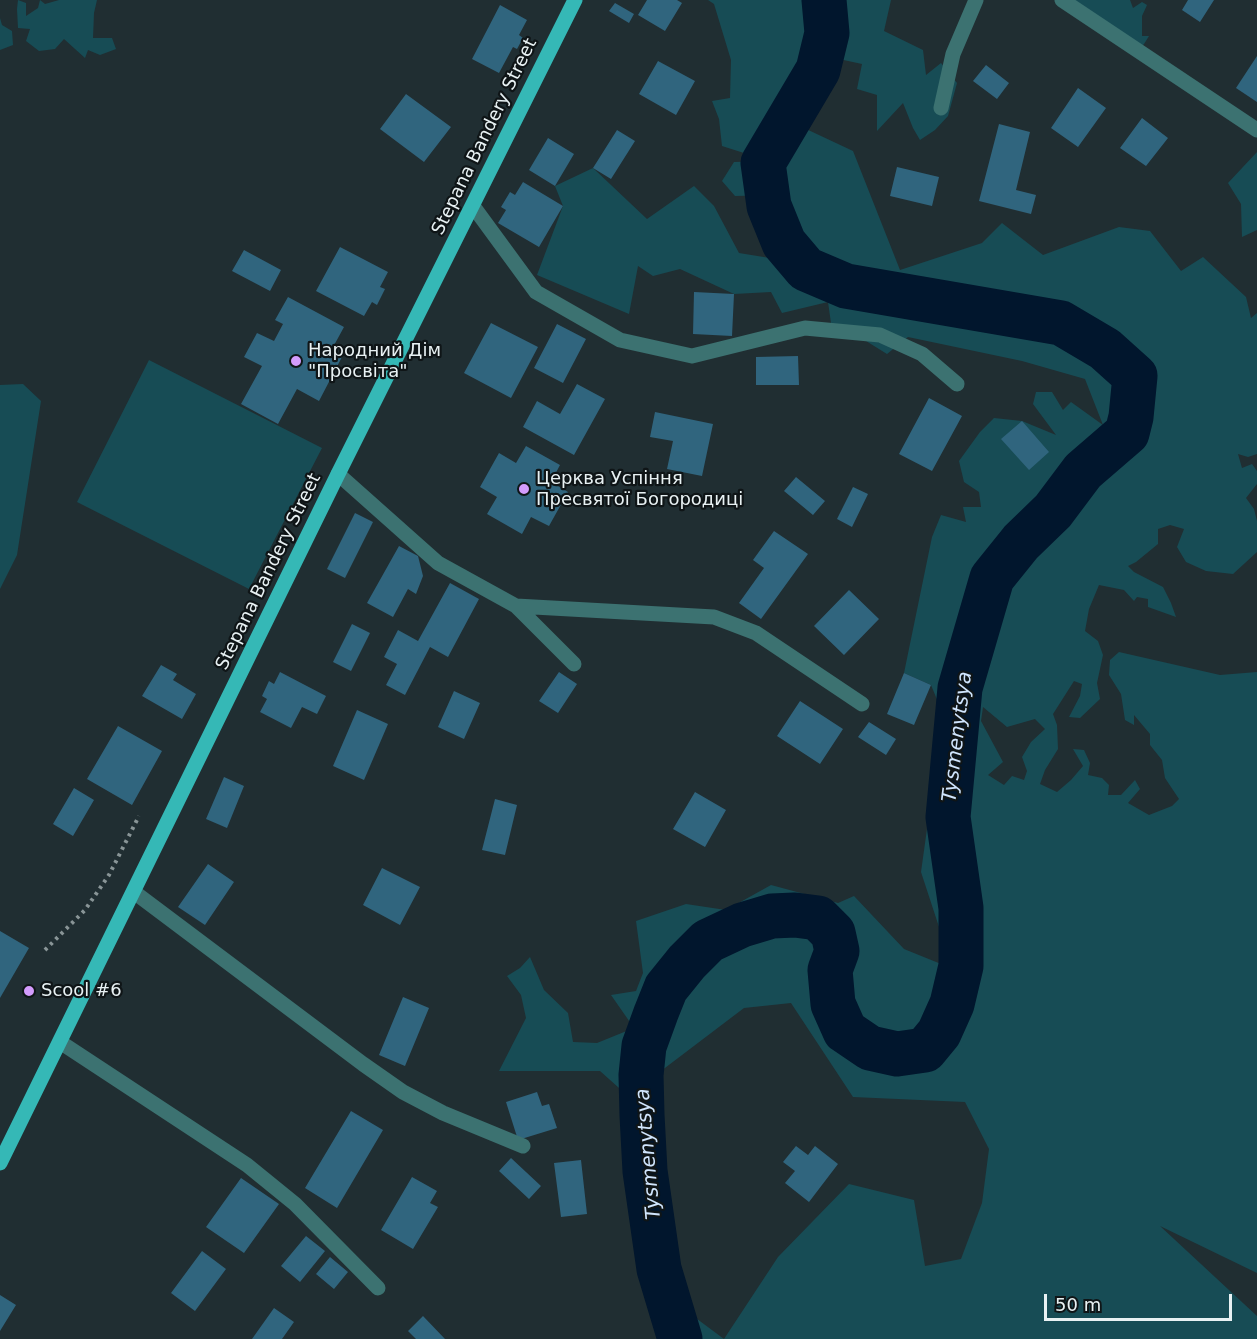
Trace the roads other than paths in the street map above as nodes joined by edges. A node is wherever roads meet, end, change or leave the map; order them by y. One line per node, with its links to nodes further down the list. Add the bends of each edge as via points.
1 (575, 0): 6 (main road, Stepana Bandery Street)
2 (976, 0): 4 (street, via 953,54)
3 (1062, 0): 5 (street)
4 (941, 108)
5 (1257, 130)
6 (473, 206): 7 (street, via 536,292 620,340 692,357 805,328 880,335 922,354); 8 (main road, Stepana Bandery Street)
7 (957, 384)
8 (338, 474): 9 (street, via 438,563); 12 (main road, Stepana Bandery Street)
9 (516, 606): 10 (street); 11 (street, via 714,617 756,633)
10 (574, 664)
11 (862, 704)
12 (134, 892): 13 (main road, Stepana Bandery Street); 14 (street, via 404,1092 443,1113)
13 (60, 1042): 15 (main road, Stepana Bandery Street); 16 (street, via 247,1165 295,1203)
14 (523, 1146)
15 (0, 1163)
16 (378, 1288)

